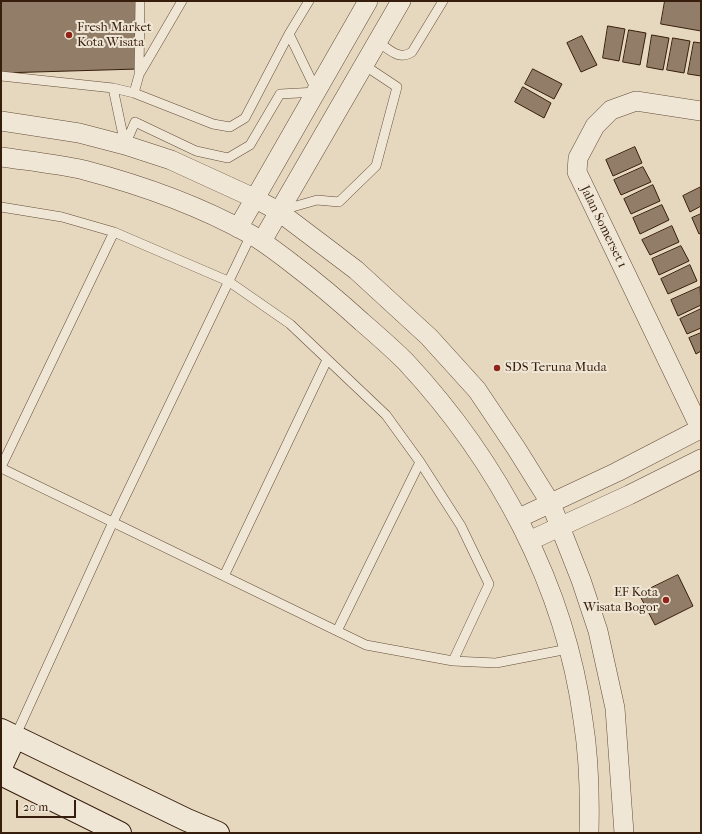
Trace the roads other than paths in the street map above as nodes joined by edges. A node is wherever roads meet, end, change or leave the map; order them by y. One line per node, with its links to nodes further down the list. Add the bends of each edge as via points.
1 (140, 1): 10 (lane)
2 (182, 1): 10 (lane)
3 (308, 1): 7 (lane)
4 (368, 1): 13 (street)
5 (401, 1): 8 (street)
6 (443, 1): 8 (lane, via 412,52 406,56 399,56)
7 (289, 34): 13 (lane); 14 (lane, via 245,118 230,126 213,124)
8 (378, 42): 9 (street)
9 (364, 65): 21 (street); 21 (lane, via 397,87 376,166 339,202 316,200)
10 (139, 75): 14 (lane)
11 (1, 76): 12 (lane)
12 (113, 88): 14 (lane); 17 (lane)
13 (317, 92): 17 (lane, via 280,94 250,145 228,158 196,151 135,122); 19 (street)
14 (134, 93)
15 (701, 111): 26 (street, Jalan Somerset 1, via 636,101 612,110 595,126 578,158 577,172)
16 (1, 121): 17 (street, via 79,133)
17 (125, 145): 19 (street, via 171,160)
18 (1, 157): 23 (street, via 82,170 158,192)
19 (254, 198): 21 (street); 23 (street)
20 (1, 207): 22 (lane, via 62,216)
21 (278, 211): 23 (street); 30 (street, via 356,270 429,337 477,390)
22 (114, 232): 24 (lane); 29 (lane)
23 (250, 235): 24 (lane); 31 (street, via 333,295 405,361 451,415 490,468)
24 (228, 281): 25 (lane, via 290,324); 32 (lane)
25 (327, 360): 28 (lane, via 386,414); 35 (lane)
26 (701, 429): 30 (street)
27 (701, 459): 33 (street)
28 (420, 462): 36 (lane); 38 (lane, via 461,526 489,584)
29 (1, 468): 32 (lane)
30 (551, 504): 31 (street); 33 (street)
31 (519, 518): 34 (street)
32 (112, 522): 35 (lane); 39 (lane)
33 (561, 527): 34 (street); 45 (street, via 598,631 615,708)
34 (529, 541): 37 (street)
35 (224, 576): 36 (lane)
36 (337, 631): 38 (lane, via 366,645)
37 (568, 649): 38 (lane, via 496,663); 44 (street, via 583,718 590,787)
38 (453, 661)
39 (8, 734): 40 (street); 43 (street)
40 (1, 767)
41 (1, 774): 42 (street)
42 (120, 833)
43 (218, 833)
44 (589, 833)
45 (624, 833)

